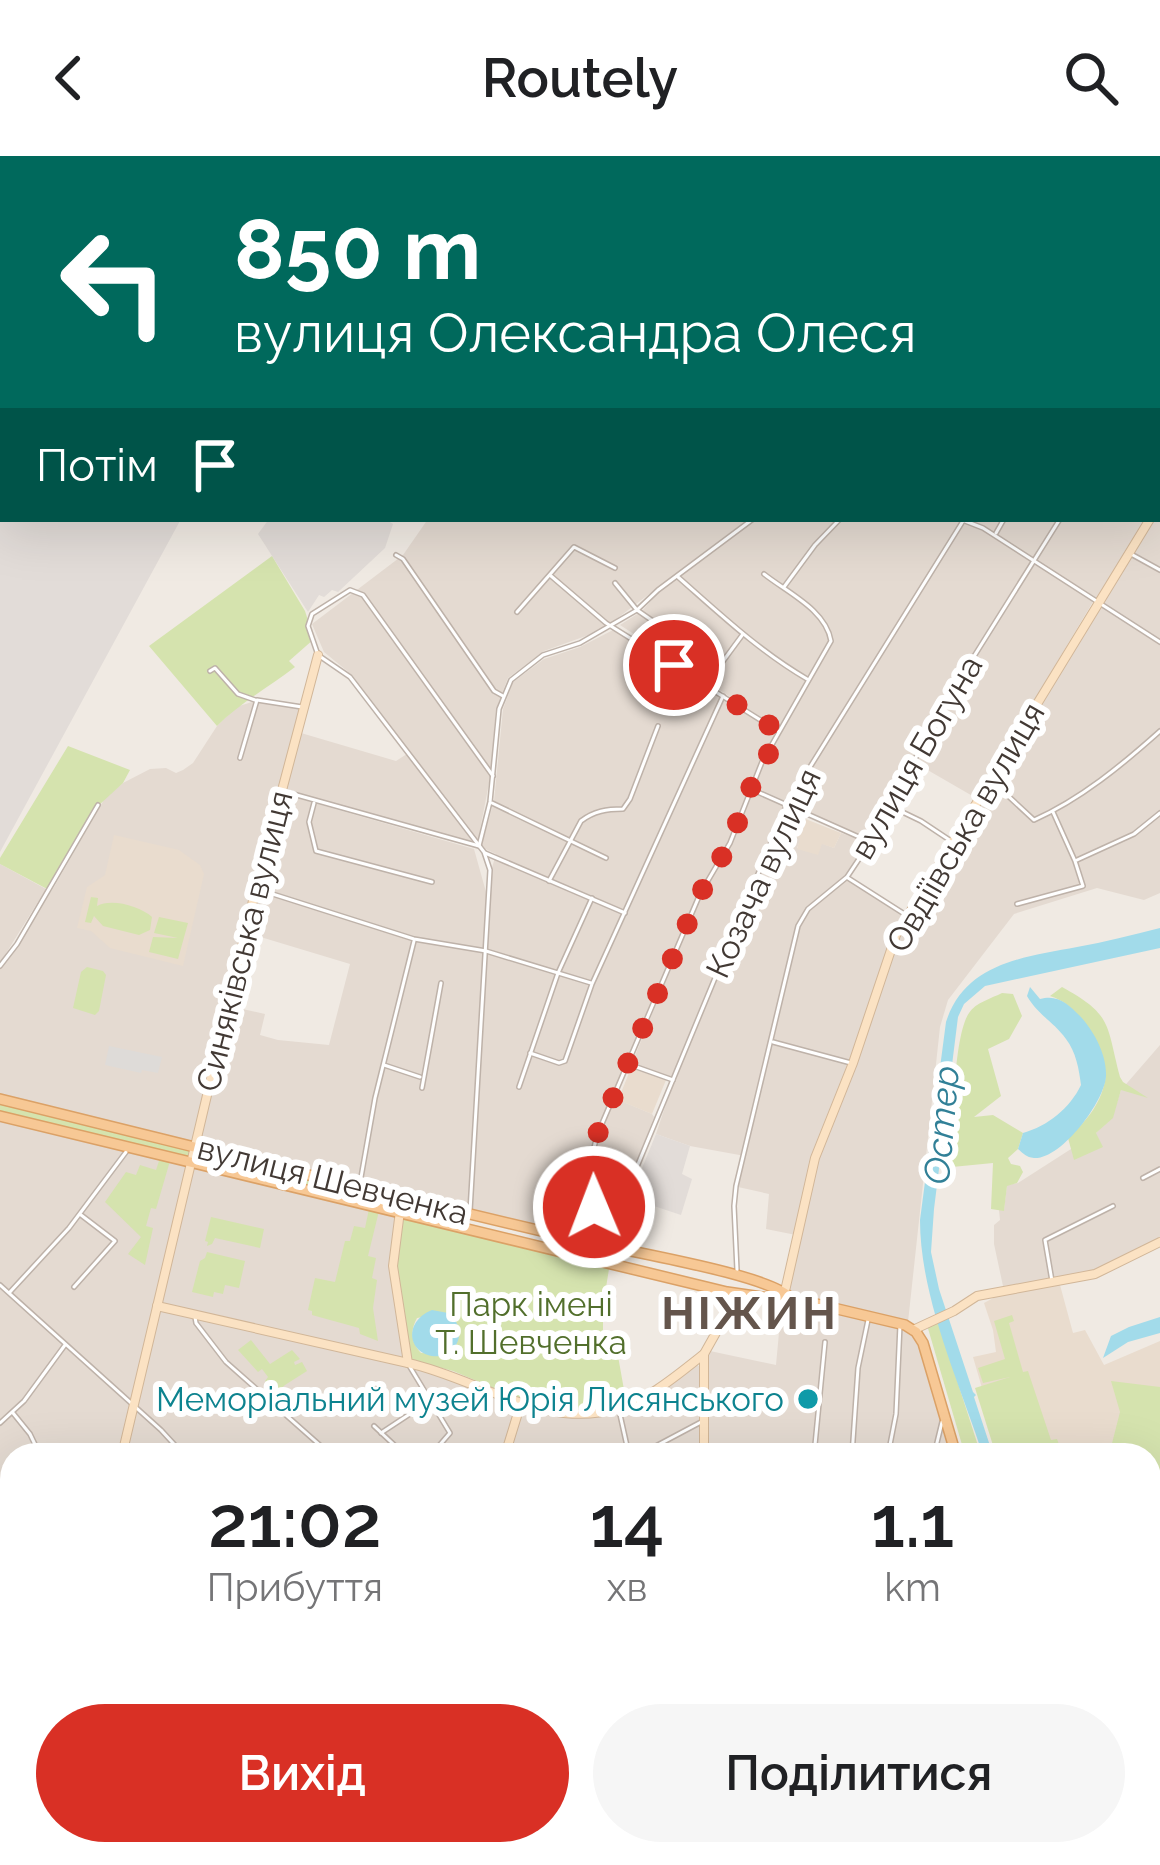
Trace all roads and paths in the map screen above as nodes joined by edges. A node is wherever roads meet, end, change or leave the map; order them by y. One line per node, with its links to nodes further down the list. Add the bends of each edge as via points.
1 (749, 522): 16 (street)
2 (836, 522): 18 (street)
3 (961, 522): 44 (street, Козача вулиця)
4 (966, 522): 8 (street)
5 (1002, 522): 8 (street)
6 (1058, 522): 11 (street, вулиця Богуна)
7 (1148, 522): 9 (street, Овдіївська вулиця)
8 (994, 536): 11 (street)
9 (1129, 553): 13 (street); 19 (street, Овдіївська вулиця)
10 (396, 555): 31 (street)
11 (1035, 561): 19 (street); 46 (street, вулиця Богуна)
12 (615, 568): 15 (street, via 574,547)
13 (1160, 570)
14 (764, 574): 18 (street)
15 (551, 576): 21 (street); 22 (street)
16 (676, 576): 20 (street); 23 (street)
17 (615, 583): 20 (street)
18 (783, 589): 28 (street, via 831,633)
19 (1100, 601): 24 (street); 39 (street, Овдіївська вулиця)
20 (638, 610): 22 (street); 26 (street)
21 (517, 612)
22 (611, 626): 29 (street); 31 (street, via 543,655)
23 (742, 634): 26 (street); 28 (street)
24 (1160, 642)
25 (318, 655): 33 (street, Синяківська вулиця); 38 (street, Синяківська вулиця, via 312,614 350,590 363,595); 52 (street, via 350,677)
26 (718, 667): 29 (street)
27 (209, 671): 32 (street)
28 (809, 680): 36 (street)
29 (706, 685): 30 (street)
30 (723, 695): 36 (street); 62 (street)
31 (504, 696): 38 (street)
32 (257, 700): 33 (street); 37 (street)
33 (304, 707): 41 (street, Синяківська вулиця)
34 (658, 726): 49 (street, via 630,800 623,809 590,814)
35 (1160, 731): 47 (street)
36 (780, 732): 40 (street)
37 (240, 758)
38 (493, 776): 43 (street)
39 (991, 780): 47 (street, via 1034,820); 51 (street, Овдіївська вулиця)
40 (750, 789): 44 (street); 73 (street)
41 (280, 790): 42 (street); 59 (street, Синяківська вулиця)
42 (314, 802): 52 (street); 58 (street, via 316,850)
43 (490, 802): 49 (street); 52 (street)
44 (787, 804): 50 (street); 76 (street, Козача вулиця)
45 (98, 806): 66 (street)
46 (890, 806): 50 (street, вулиця Богуна); 51 (street)
47 (1053, 812): 55 (street)
48 (1160, 813): 55 (street)
49 (570, 841): 54 (street); 57 (street)
50 (870, 842): 56 (street, вулиця Богуна)
51 (952, 842): 63 (street, Овдіївська вулиця)
52 (479, 846): 53 (street)
53 (484, 852): 57 (street); 65 (street)
54 (606, 858)
55 (1076, 861): 61 (street, via 1083,886)
56 (847, 877): 63 (street); 70 (street, вулиця Богуна, via 802,917)
57 (549, 881): 60 (street)
58 (432, 882)
59 (256, 888): 64 (street); 82 (street, Синяківська вулиця)
60 (592, 898): 62 (street); 67 (street)
61 (1017, 904)
62 (626, 914): 69 (street)
63 (906, 915): 74 (street, Овдіївська вулиця)
64 (414, 939): 65 (street); 72 (street)
65 (486, 951): 67 (street); 89 (street)
66 (0, 966)
67 (558, 973): 69 (street); 71 (street)
68 (441, 983): 75 (street)
69 (592, 984): 71 (street, via 566,1061)
70 (771, 1041): 74 (street); 96 (street, вулиця Богуна, via 736,1186)
71 (530, 1053): 77 (street)
72 (382, 1064): 75 (street); 86 (street)
73 (629, 1064): 76 (street); 93 (street, via 592,1152)
74 (853, 1064): 102 (street, Овдіївська вулиця, via 812,1168)
75 (423, 1078): 78 (street)
76 (673, 1080): 94 (street, Козача вулиця)
77 (519, 1087)
78 (422, 1088)
79 (0, 1099): 82 (main road, вулиця Шевченка)
80 (0, 1116): 81 (main road, вулиця Шевченка)
81 (131, 1146): 83 (main road, вулиця Шевченка); 90 (street)
82 (195, 1146): 83 (street, Синяківська вулиця); 86 (main road, вулиця Шевченка)
83 (191, 1161): 88 (main road, вулиця Шевченка); 103 (street, Синяківська вулиця)
84 (1160, 1169): 85 (street)
85 (1143, 1178)
86 (360, 1187): 89 (main road, вулиця Шевченка)
87 (1113, 1206): 97 (street, via 1045,1240)
88 (400, 1211): 91 (main road, вулиця Шевченка); 110 (street, via 393,1266)
89 (470, 1213): 91 (main road); 93 (main road, вулиця Шевченка)
90 (80, 1214): 99 (street, via 115,1241); 101 (street)
91 (467, 1228): 95 (main road, вулиця Шевченка)
92 (1160, 1242): 97 (street, via 1095,1274)
93 (591, 1243): 94 (main road, вулиця Шевченка)
94 (604, 1246): 95 (main road); 96 (main road, вулиця Шевченка)
95 (600, 1261): 100 (main road, вулиця Шевченка)
96 (736, 1275): 100 (main road); 102 (main road, вулиця Шевченка)
97 (1052, 1282): 106 (street, via 982,1294)
98 (0, 1285): 101 (street)
99 (74, 1286)
100 (732, 1293): 102 (main road, вулиця Шевченка); 109 (street)
101 (9, 1294): 108 (street)
102 (786, 1296): 105 (main road)
103 (157, 1306): 104 (street); 113 (street, Синяківська вулиця)
104 (195, 1314): 110 (street); 124 (street, via 226,1362)
105 (869, 1316): 106 (main road); 132 (street)
106 (906, 1326): 116 (main road, via 923,1343); 133 (street)
107 (825, 1342): 131 (street)
108 (66, 1344): 113 (street); 115 (street)
109 (704, 1354): 114 (street); 117 (street)
110 (409, 1363): 111 (street); 112 (street)
111 (430, 1401): 120 (street); 126 (street, via 451,1433)
112 (520, 1403): 114 (street, via 576,1415); 127 (street)
113 (134, 1405): 122 (street, Синяківська вулиця); 123 (street)
114 (619, 1408): 128 (street)
115 (13, 1413): 118 (street); 121 (street)
116 (944, 1413): 134 (street); 135 (main road)
117 (704, 1420): 129 (street); 130 (street)
118 (0, 1423)
119 (374, 1426): 120 (street)
120 (380, 1432): 125 (street)
121 (34, 1443)
122 (125, 1443)
123 (172, 1443)
124 (317, 1443)
125 (392, 1443)
126 (442, 1443)
127 (509, 1443)
128 (626, 1443)
129 (661, 1443)
130 (704, 1443)
131 (815, 1443)
132 (853, 1443)
133 (891, 1443)
134 (937, 1443)
135 (953, 1443)

